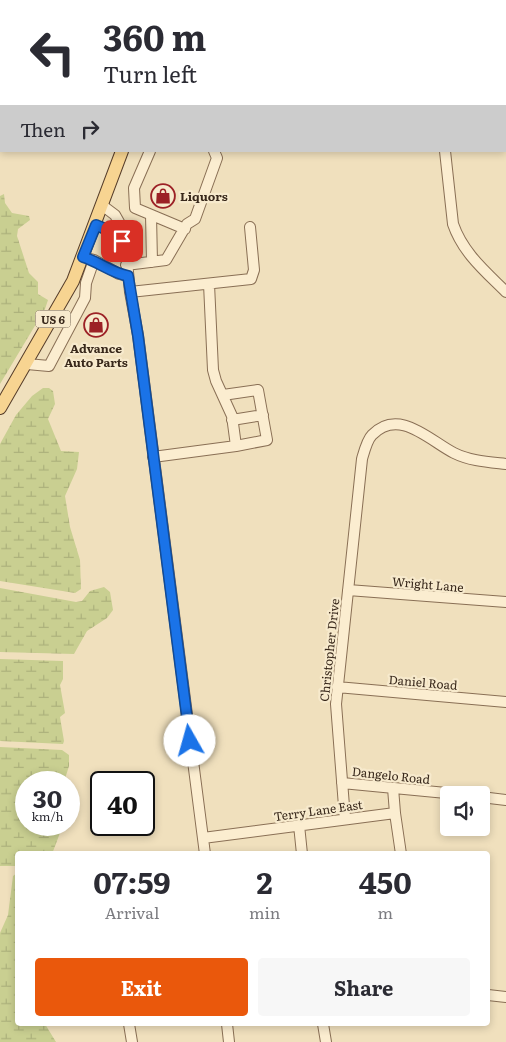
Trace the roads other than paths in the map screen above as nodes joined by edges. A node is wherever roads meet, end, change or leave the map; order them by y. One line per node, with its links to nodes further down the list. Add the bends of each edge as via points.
1 (122, 152): 5 (main road, US 6)
2 (150, 152): 6 (street, via 134,188 135,208)
3 (214, 152): 9 (street, via 217,158 195,219)
4 (445, 152): 16 (street, via 457,235 472,258)
5 (102, 206): 7 (main road, US 6); 10 (street, via 122,223)
6 (151, 214): 9 (street); 12 (street)
7 (96, 225): 10 (street, via 119,238); 11 (main road, US 6)
8 (250, 227): 14 (street, via 254,270 251,279)
9 (185, 229): 12 (street, via 166,260)
10 (125, 250): 13 (street)
11 (89, 259): 13 (street, via 119,274); 17 (main road, US 6); 18 (street, via 85,298)
12 (152, 262): 13 (street)
13 (127, 271): 15 (street)
14 (209, 284): 15 (street); 20 (street, via 213,370)
15 (130, 292): 25 (street)
16 (506, 292)
17 (53, 318): 18 (street); 19 (main road, US 6)
18 (70, 327): 19 (street, via 49,366)
19 (27, 364): 21 (main road, US 6)
20 (223, 396): 22 (street, via 258,390); 23 (street)
21 (0, 408)
22 (263, 415): 23 (street); 24 (street, via 267,440)
23 (232, 420): 24 (street)
24 (236, 446): 25 (street)
25 (153, 457): 39 (street)
26 (506, 464): 27 (street, Christopher Drive, via 473,460 453,453 409,426 390,424 372,435 362,459)
27 (348, 590): 28 (street, Wright Lane); 29 (street, Christopher Drive)
28 (506, 602)
29 (337, 687): 30 (street, Daniel Road); 31 (street, Christopher Drive)
30 (506, 702)
31 (342, 783): 32 (street, Dangelo Road); 37 (street, Christopher Drive)
32 (393, 788): 33 (street, Dangelo Road); 36 (street)
33 (440, 792)
34 (490, 798): 35 (street)
35 (506, 800)
36 (395, 813): 37 (street, Terry Lane East); 42 (street)
37 (345, 819): 38 (street, Terry Lane East)
38 (298, 825): 39 (street, Terry Lane East); 41 (street)
39 (203, 838): 40 (street)
40 (205, 851)
41 (302, 851)
42 (401, 851)
43 (490, 995): 44 (street)
44 (506, 997)
45 (129, 1026): 48 (street)
46 (227, 1026): 49 (street)
47 (323, 1026): 50 (street)
48 (132, 1042)
49 (229, 1042)
50 (326, 1042)

